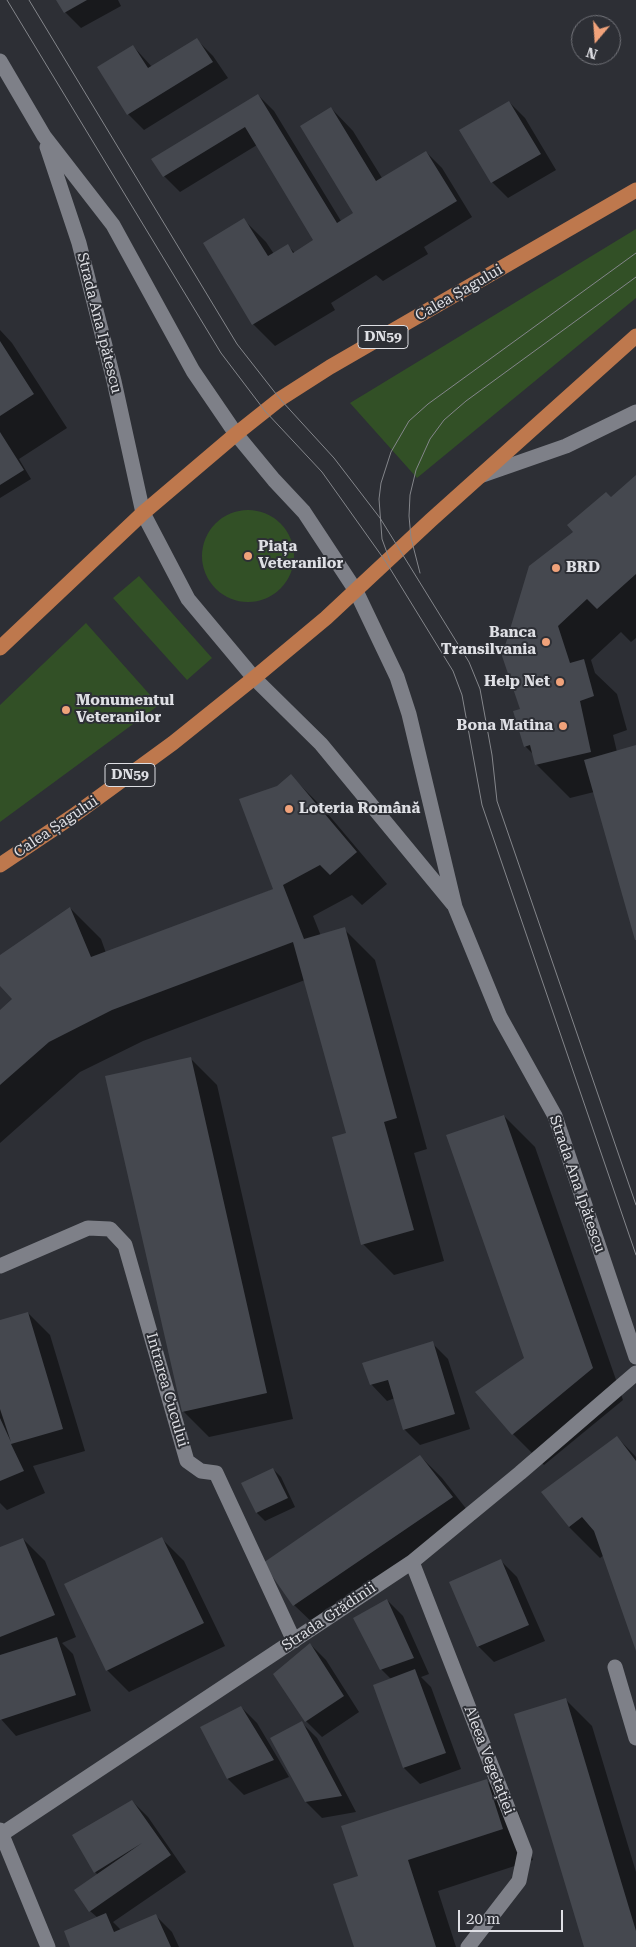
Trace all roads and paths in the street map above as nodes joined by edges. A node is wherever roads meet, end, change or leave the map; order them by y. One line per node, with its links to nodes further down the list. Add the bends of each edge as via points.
1 (0, 61): 2 (street, Strada Ana Ipătescu)
2 (44, 136): 6 (street, Strada Ana Ipătescu, via 113,225 193,371); 8 (street, Strada Ana Ipătescu, via 79,243)
3 (636, 190): 6 (main road, Calea Șagului / DN59, via 330,367 280,399)
4 (636, 336): 7 (main road, DN59)
5 (636, 412): 7 (street, via 566,446)
6 (236, 434): 8 (main road, DN59); 9 (street, via 304,512)
7 (480, 476): 9 (main road, DN59)
8 (143, 513): 10 (main road, DN59); 11 (street, via 188,599)
9 (356, 591): 11 (main road, DN59); 13 (street, Strada Ana Ipătescu, via 397,677 409,714)
10 (0, 648)
11 (254, 678): 12 (main road, Calea Șagului / DN59, via 173,744); 13 (street, Strada Ana Ipătescu, via 321,744)
12 (0, 865)
13 (455, 907): 15 (street, Strada Ana Ipătescu, via 500,1017 554,1116)
14 (0, 1266): 18 (street, Intrarea Cucului, via 88,1228 110,1229 125,1245 187,1461 201,1471 216,1473)
15 (636, 1358)
16 (636, 1372): 17 (street, Strada Grădinii)
17 (412, 1562): 18 (street, Strada Grădinii); 23 (street, Aleea Vegetației, via 524,1852 519,1881)
18 (294, 1640): 21 (street, Strada Grădinii)
19 (615, 1667): 20 (street)
20 (636, 1738)
21 (1, 1832): 22 (street)
22 (48, 1947)
23 (468, 1947)

